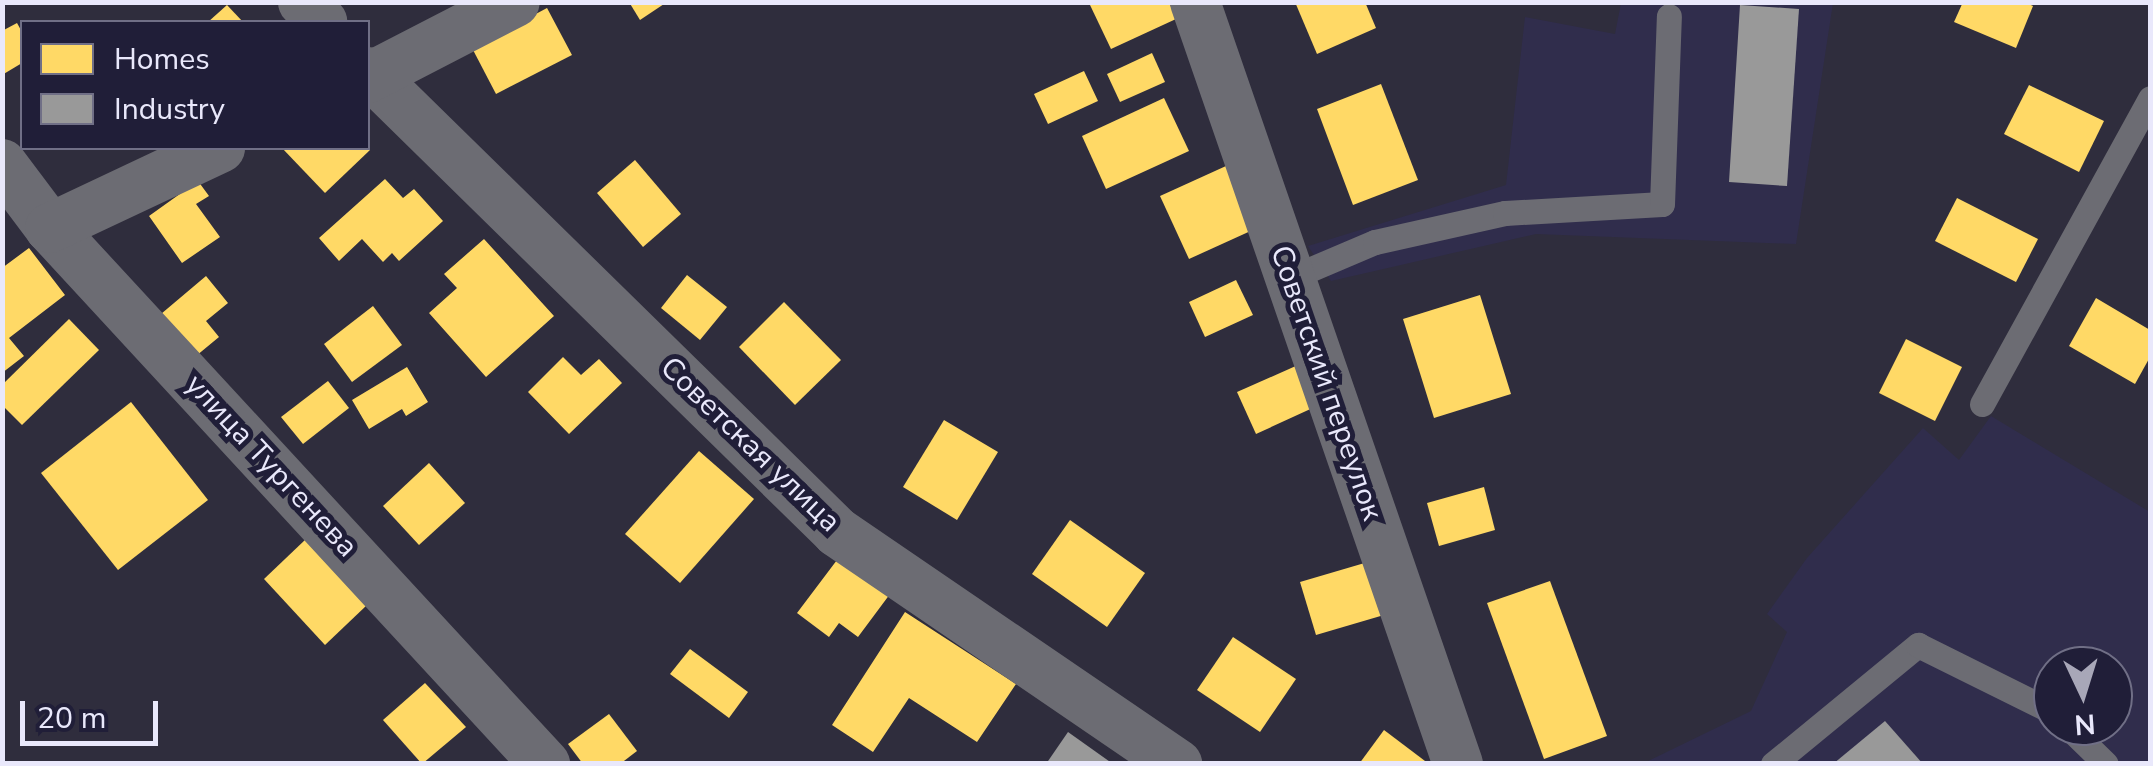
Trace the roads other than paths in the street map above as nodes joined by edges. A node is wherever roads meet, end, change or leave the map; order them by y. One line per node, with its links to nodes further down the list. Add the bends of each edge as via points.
1 (515, 2): 4 (street)
2 (1194, 2): 10 (street, Советский переулок)
3 (1670, 16): 10 (lane, via 1662,204 1505,212 1374,242)
4 (370, 74)
5 (370, 76): 15 (street, Советская улица, via 837,532)
6 (2150, 98): 11 (lane)
7 (216, 150): 9 (street)
8 (3, 166): 9 (street, улица Тургенева)
9 (50, 228): 14 (street, улица Тургенева)
10 (1290, 278): 16 (street, Советский переулок)
11 (1982, 404)
12 (2033, 702): 17 (lane, via 1918,645)
13 (2088, 746): 18 (lane)
14 (545, 764)
15 (1177, 764)
16 (1458, 764)
17 (1774, 764)
18 (2106, 764)

